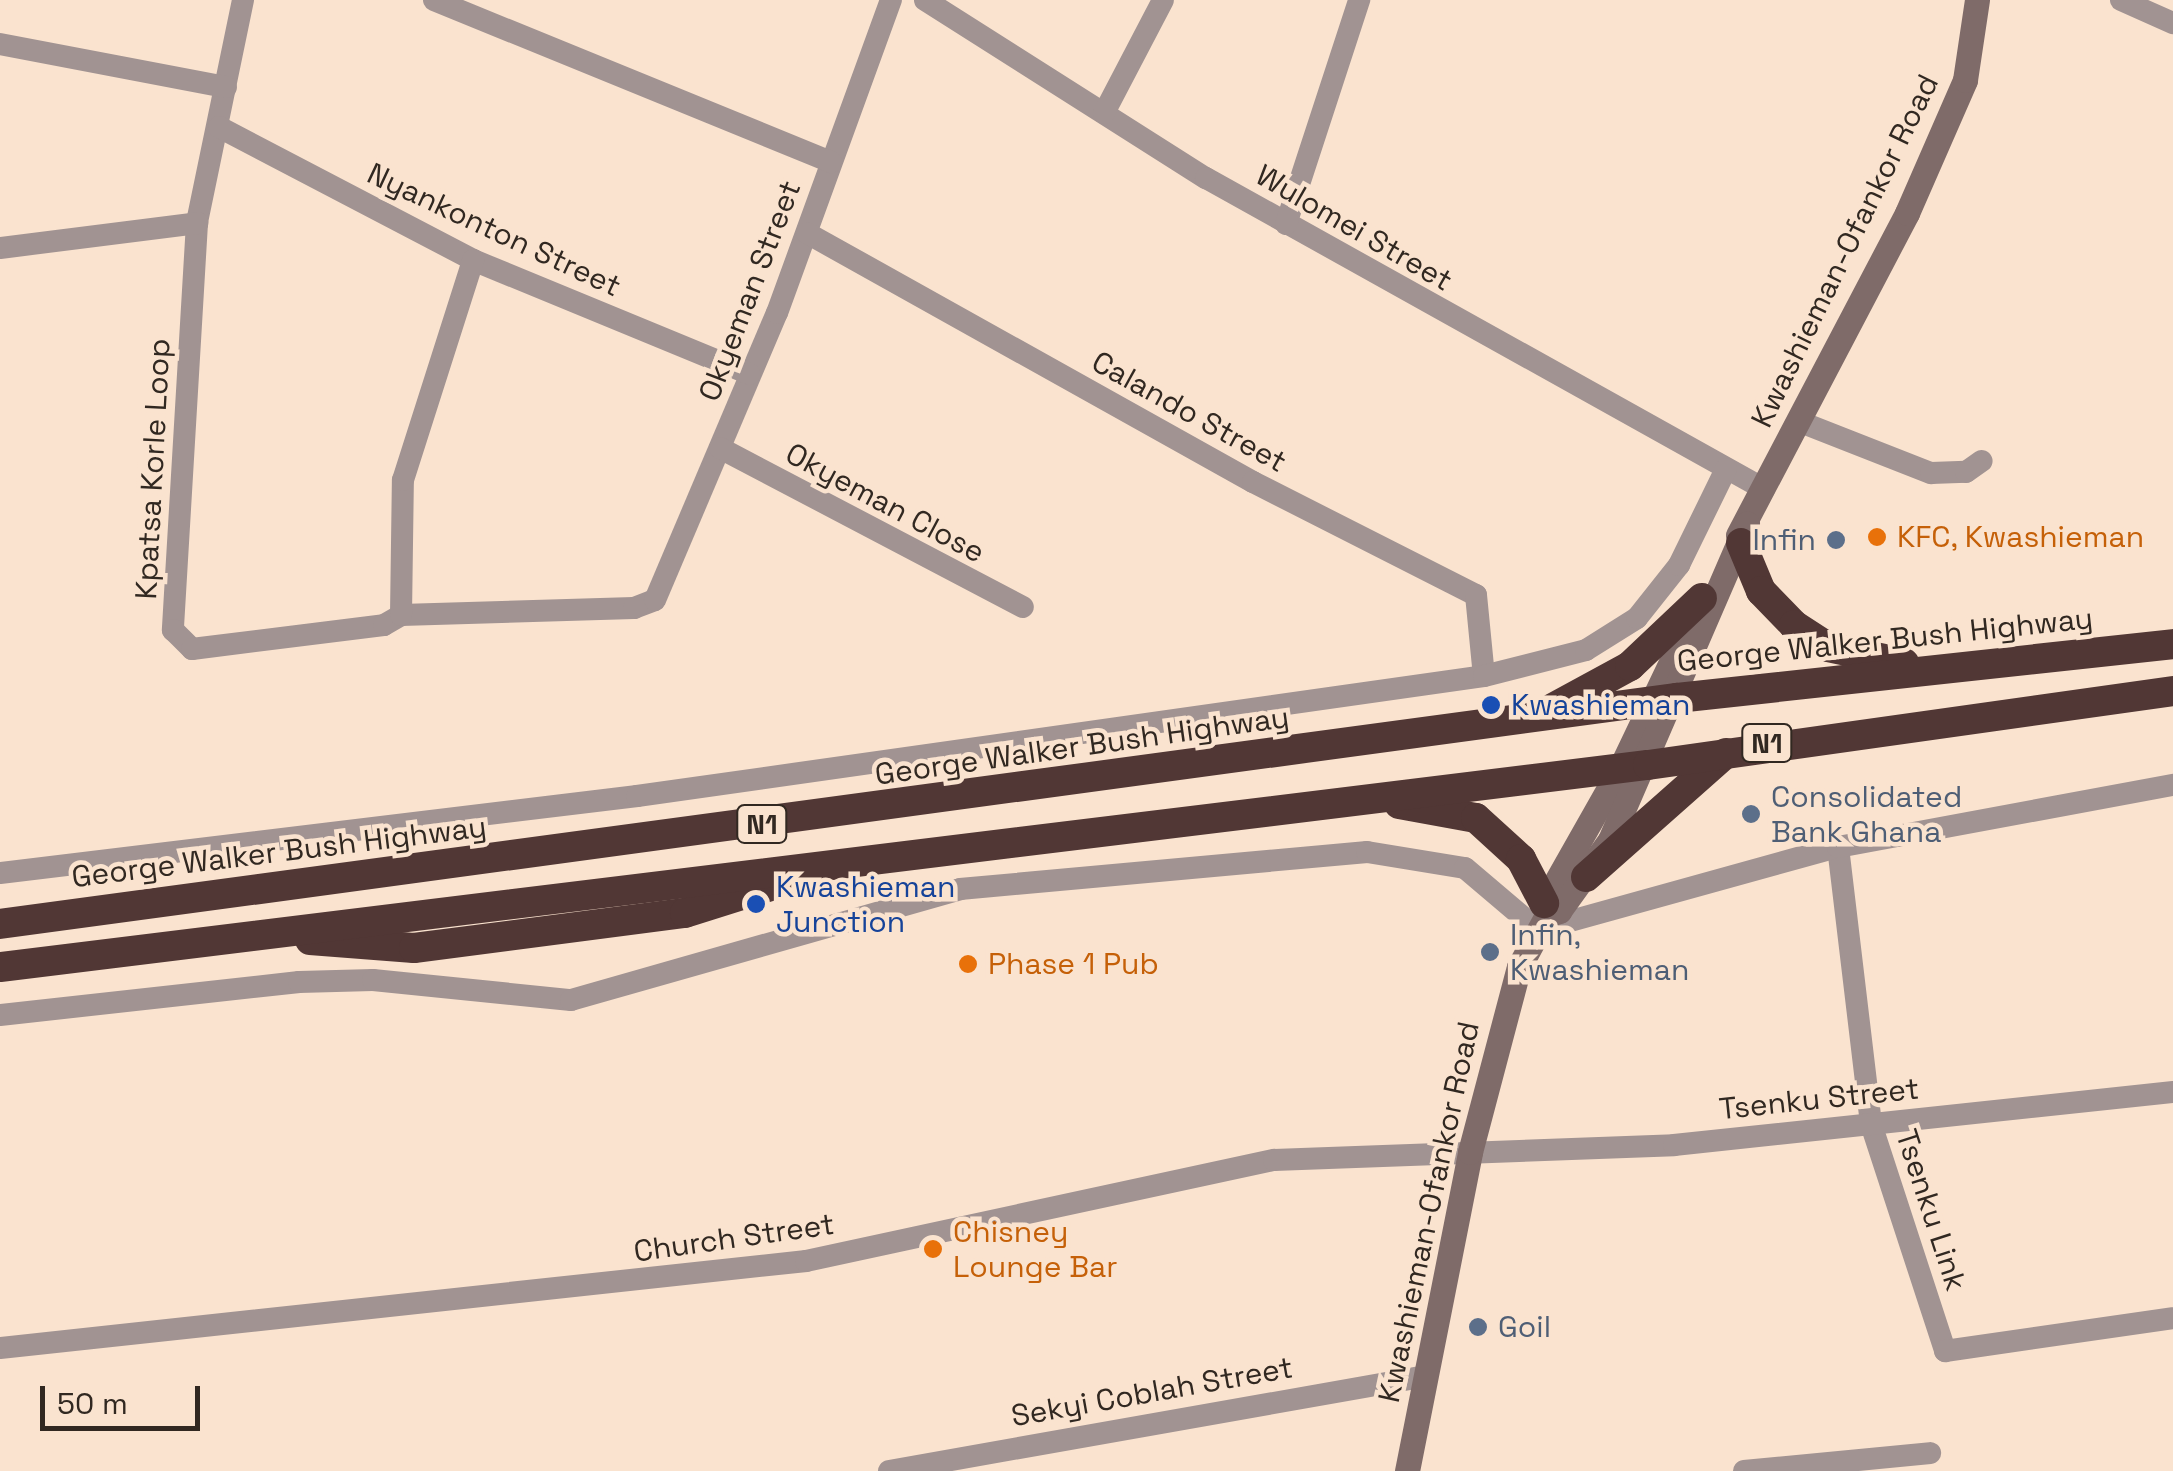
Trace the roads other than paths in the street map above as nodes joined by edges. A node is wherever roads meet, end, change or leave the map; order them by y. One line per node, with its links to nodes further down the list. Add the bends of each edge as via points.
1 (243, 0): 12 (street, Kpatsa Korle Loop)
2 (434, 0): 9 (street)
3 (891, 0): 15 (street, Okyeman Street)
4 (925, 0): 13 (street, Wulomei Street)
5 (1163, 0): 13 (street)
6 (1359, 0): 17 (street)
7 (1977, 0): 22 (main road, Kwashieman-Ofankor Road, via 1965,80 1907,213)
8 (2121, 0): 10 (street)
9 (476, 8): 15 (street)
10 (2173, 23)
11 (0, 44): 12 (street)
12 (226, 87): 14 (street, Kpatsa Korle Loop)
13 (1104, 112): 17 (street, Wulomei Street)
14 (220, 127): 16 (street, Kpatsa Korle Loop); 20 (street, Nyankonton Street)
15 (831, 162): 18 (street, Okyeman Street)
16 (198, 223): 19 (street); 31 (street, Kpatsa Korle Loop, via 177,638 192,649 384,624)
17 (1286, 224): 25 (street, Wulomei Street)
18 (806, 233): 21 (street, Okyeman Street); 34 (street, Calando Street, via 1252,482 1476,595)
19 (0, 248)
20 (473, 260): 21 (street, Nyankonton Street); 31 (street, via 404,480)
21 (749, 374): 23 (street, Okyeman Street)
22 (1798, 421): 24 (street, via 1931,472 1966,472); 26 (main road, Kwashieman-Ofankor Road)
23 (720, 448): 29 (street, Okyeman Street); 30 (street, Okyeman Close)
24 (1982, 461)
25 (1726, 469): 26 (street, Wulomei Street); 34 (street, George Walker Bush Highway, via 1656,602 1586,650)
26 (1764, 489): 27 (main road, Kwashieman-Ofankor Road)
27 (1744, 533): 28 (main road, Kwashieman-Ofankor Road); 33 (highway, via 1761,591 1828,648); 36 (main road, Kwashieman-Ofankor Road)
28 (1702, 598): 36 (main road, Kwashieman-Ofankor Road); 37 (highway, via 1622,672)
29 (655, 600): 31 (street, Kpatsa Korle Loop, via 634,608)
30 (1024, 608)
31 (401, 615)
32 (2173, 644): 33 (highway, George Walker Bush Highway / N1)
33 (1957, 668): 36 (highway, George Walker Bush Highway / N1)
34 (1484, 676): 43 (street, via 637,796)
35 (2173, 691): 38 (highway, N1)
36 (1665, 700): 37 (highway, George Walker Bush Highway / N1); 39 (main road, Kwashieman-Ofankor Road)
37 (1524, 723): 46 (highway, George Walker Bush Highway / N1)
38 (1726, 752): 39 (highway, N1); 44 (highway)
39 (1635, 766): 41 (highway, N1); 44 (main road, Kwashieman-Ofankor Road); 45 (main road, Kwashieman-Ofankor Road)
40 (2173, 785): 42 (street)
41 (1362, 798): 45 (highway, via 1476,818 1521,859); 47 (highway, N1, via 837,866 685,913 414,948 247,936)
42 (1838, 846): 45 (street); 50 (street, Tsenku Link)
43 (0, 873)
44 (1586, 877): 45 (main road, Kwashieman-Ofankor Road)
45 (1543, 916): 48 (street, via 1465,868 1367,852 960,890 571,1000 317,981); 51 (main road, Kwashieman-Ofankor Road, via 1519,967)
46 (0, 924)
47 (0, 966)
48 (0, 1015)
49 (2173, 1092): 50 (street, Tsenku Street)
50 (1871, 1124): 51 (street, Tsenku Street, via 1674,1145); 52 (street, Tsenku Link, via 1945,1352)
51 (1470, 1152): 53 (street, Church Street, via 1274,1160 806,1261); 54 (main road, Kwashieman-Ofankor Road)
52 (2173, 1318)
53 (0, 1348)
54 (1426, 1376): 56 (street, Sekyi Coblah Street); 57 (main road, Kwashieman-Ofankor Road)
55 (1930, 1453): 58 (street)
56 (889, 1471)
57 (1406, 1471)
58 (1744, 1471)

